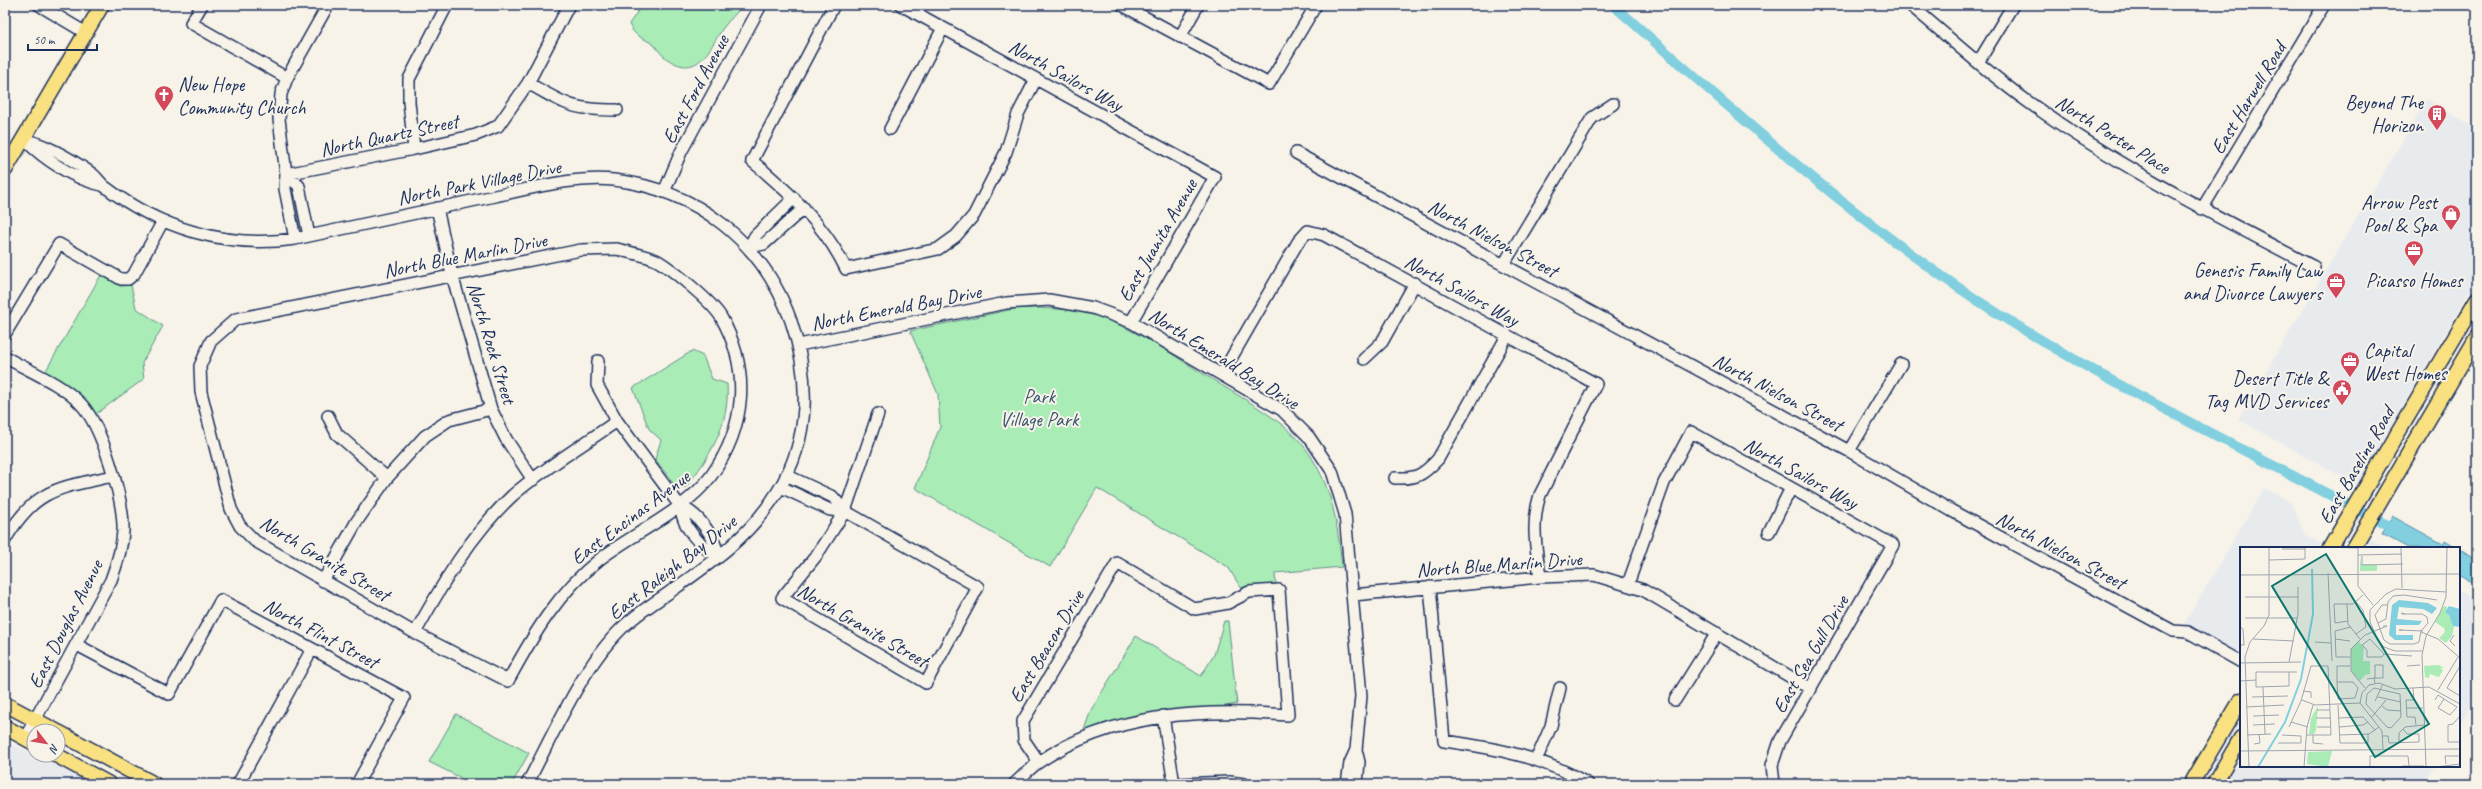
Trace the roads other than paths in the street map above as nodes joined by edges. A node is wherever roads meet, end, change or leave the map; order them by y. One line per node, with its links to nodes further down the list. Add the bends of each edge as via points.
1 (39, 5): 17 (street)
2 (102, 5): 17 (main road)
3 (202, 5): 20 (street, via 191,23)
4 (328, 5): 20 (street)
5 (447, 5): 27 (street, via 409,79)
6 (569, 5): 22 (street)
7 (761, 5): 32 (street, East Ford Avenue, via 681,152)
8 (834, 5): 33 (street, via 752,161)
9 (901, 5): 16 (street, North Sailors Way)
10 (1122, 5): 18 (street)
11 (1198, 5): 18 (street)
12 (1316, 5): 18 (street, via 1269,84)
13 (1910, 5): 19 (street, North Porter Place)
14 (2013, 5): 19 (street)
15 (2324, 5): 36 (street, East Harwell Road)
16 (943, 28): 21 (street, North Sailors Way); 25 (street)
17 (86, 33): 26 (main road)
18 (1180, 37)
19 (1979, 61): 36 (street, North Porter Place, via 2026,100 2095,147)
20 (287, 78): 30 (street, via 281,94 279,119)
21 (1036, 79): 31 (street, North Sailors Way); 35 (street, via 1018,114 1006,152 974,215 956,236 938,249 846,269 828,239)
22 (528, 83): 24 (street, via 567,105 586,110); 27 (street, North Quartz Street, via 498,126 476,135)
23 (1613, 104): 41 (street, via 1592,118)
24 (618, 110)
25 (890, 129)
26 (23, 139): 29 (main road); 37 (street, North Park Village Drive, via 43,144 92,174 102,185)
27 (414, 149): 30 (street, North Quartz Street)
28 (1296, 153): 41 (street, North Nielson Street)
29 (5, 170)
30 (286, 174): 38 (street, via 299,186); 39 (street, via 285,189)
31 (1215, 177): 48 (street, East Juanita Avenue)
32 (664, 192): 34 (street, North Park Village Drive, via 613,180 562,182); 40 (street, North Park Village Drive, via 713,216)
33 (794, 198): 35 (street); 40 (street, via 755,236)
34 (437, 208): 38 (street, North Park Village Drive); 43 (street, North Rock Street)
35 (804, 208): 40 (street, via 764,244)
36 (2202, 209): 42 (street, North Porter Place)
37 (163, 221): 39 (street, North Park Village Drive, via 203,235 233,241 271,242); 49 (street, via 134,274 128,279 121,279 59,244)
38 (309, 236): 39 (street, North Park Village Drive)
39 (295, 239)
40 (749, 247): 52 (street, North Park Village Drive, via 785,304)
41 (1504, 264): 62 (street, North Nielson Street)
42 (2314, 268)
43 (452, 275): 45 (street, North Blue Marlin Drive, via 581,250 617,249 657,261); 47 (street, North Blue Marlin Drive); 58 (street, North Rock Street)
44 (1414, 283): 50 (street, North Sailors Way); 54 (street, via 1382,342); 57 (street, North Sailors Way, via 1324,235 1308,231 1298,242)
45 (693, 288): 70 (street, East Encinas Avenue, via 721,316 740,362 741,400 733,439 711,477)
46 (2477, 299): 75 (main road, East Baseline Road)
47 (236, 319): 79 (street, North Granite Street, via 211,341 200,366 201,392 231,509 240,526 255,541)
48 (1131, 322): 52 (street, North Emerald Bay Drive, via 1093,308 1049,300 1029,300); 57 (street, North Emerald Bay Drive)
49 (5, 334)
50 (1507, 336): 66 (street, via 1438,459 1413,479); 78 (street, North Sailors Way, via 1596,384 1540,495 1535,512 1534,528)
51 (2477, 337): 76 (main road, East Baseline Road)
52 (799, 345): 63 (street, East Raleigh Bay Drive, via 806,404 801,432)
53 (5, 357): 64 (street, East Douglas Avenue, via 73,396 81,404 100,433)
54 (1364, 359)
55 (598, 361): 61 (street, via 598,385)
56 (1901, 364): 62 (street)
57 (1222, 374): 82 (street, North Emerald Bay Drive, via 1282,410 1309,437 1332,471 1345,514)
58 (491, 409): 65 (street, via 449,420 425,436); 67 (street, North Rock Street, via 506,439)
59 (878, 414): 71 (street)
60 (328, 416): 65 (street, via 337,434)
61 (617, 421): 67 (street); 70 (street)
62 (1849, 451): 87 (street, North Nielson Street, via 1952,511 2173,631 2188,632)
63 (786, 474): 68 (street, East Raleigh Bay Drive); 71 (street, via 833,497)
64 (113, 476): 73 (street, via 66,486 37,500 16,521); 85 (street, East Douglas Avenue, via 122,518 120,556 111,580)
65 (387, 478): 79 (street, via 357,521)
66 (1395, 478)
67 (533, 480): 83 (street, via 502,506 457,560)
68 (781, 487): 71 (street, via 830,510); 77 (street, East Raleigh Bay Drive, via 757,522)
69 (1791, 488): 72 (street); 74 (street, North Sailors Way); 80 (street, North Sailors Way, via 1691,432 1664,484)
70 (680, 506): 77 (street, via 682,518 705,549); 88 (street, East Encinas Avenue, via 584,572 537,628)
71 (846, 511): 71 (street, North Granite Street, via 978,587 926,683 782,598 816,556)
72 (1769, 532)
73 (5, 540)
74 (1893, 546): 90 (street, East Sea Gull Drive)
75 (2331, 547)
76 (2354, 547)
77 (719, 557): 112 (street, East Raleigh Bay Drive, via 635,616 613,636 581,684)
78 (1540, 577): 80 (street, North Blue Marlin Drive, via 1594,575); 81 (street, North Blue Marlin Drive)
79 (323, 581): 83 (street, North Granite Street)
80 (1628, 584): 84 (street, North Blue Marlin Drive)
81 (1430, 587): 82 (street, North Blue Marlin Drive); 105 (street, via 1444,741)
82 (1353, 595): 104 (street, North Emerald Bay Drive, via 1362,696)
83 (415, 633): 88 (street, North Granite Street)
84 (1717, 633): 90 (street, North Blue Marlin Drive); 91 (street)
85 (77, 645): 86 (street, North Flint Street, via 169,694 221,600); 96 (street, East Douglas Avenue)
86 (312, 650): 110 (street); 111 (street, North Flint Street, via 404,698)
87 (2240, 661)
88 (508, 681)
89 (1560, 688): 105 (street, via 1551,726)
90 (1811, 689): 119 (street, East Sea Gull Drive, via 1774,753)
91 (1675, 700)
92 (2240, 702): 120 (main road)
93 (5, 704): 96 (main road)
94 (1163, 716): 107 (street, via 1126,724 1082,739); 107 (street, East Beacon Drive, via 1201,712 1288,714 1279,590 1250,592 1228,603 1195,609 1117,563 1023,722 1024,740); 114 (street)
95 (2240, 718): 101 (main road, via 2235,728)
96 (35, 720): 97 (street, East Douglas Avenue); 98 (main road)
97 (34, 723)
98 (40, 723)
99 (5, 727): 102 (main road)
100 (66, 737): 109 (main road)
101 (2240, 737)
102 (26, 738)
103 (2240, 740): 121 (main road)
104 (1356, 750): 116 (street, North Emerald Bay Drive, via 1350,763); 117 (street, North Emerald Bay Drive, via 1359,762)
105 (1537, 758): 118 (street)
106 (66, 760): 108 (main road)
107 (1039, 762): 113 (street)
108 (109, 784)
109 (154, 784)
110 (238, 784)
111 (357, 784)
112 (527, 784)
113 (1014, 784)
114 (1175, 784): 115 (street)
115 (1244, 784)
116 (1347, 784)
117 (1357, 784)
118 (1588, 784)
119 (1774, 784)
120 (2191, 784)
121 (2214, 784)

